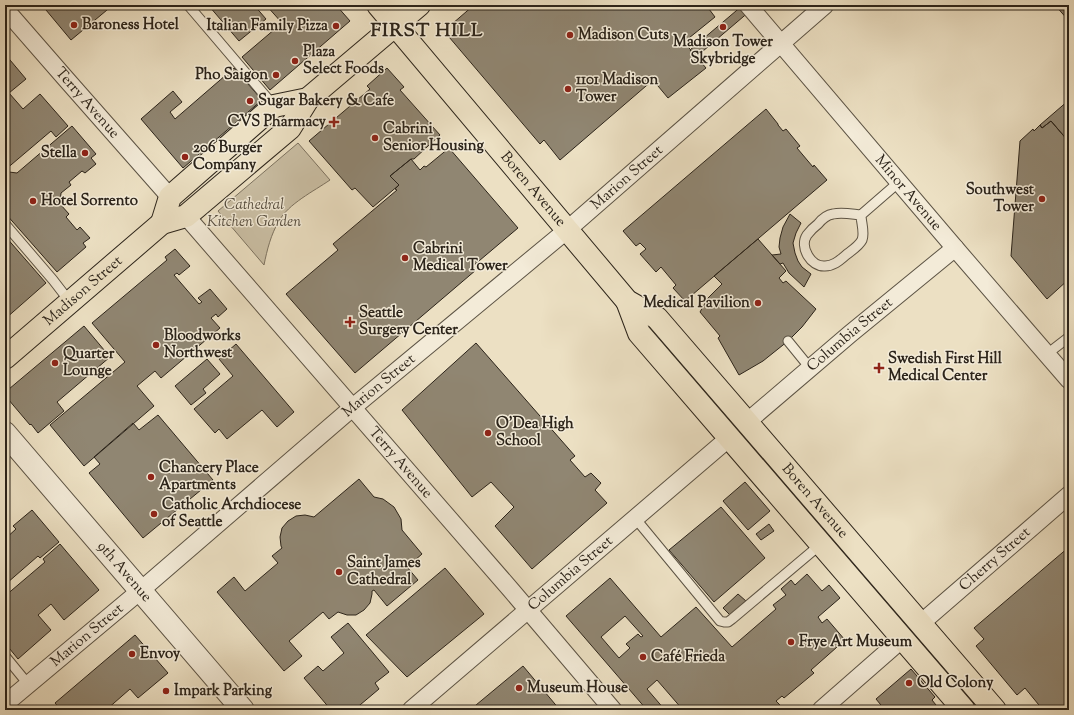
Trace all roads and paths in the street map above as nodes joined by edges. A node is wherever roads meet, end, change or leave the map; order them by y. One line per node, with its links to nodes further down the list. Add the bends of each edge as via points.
1 (188, 5): 10 (lane)
2 (378, 5): 7 (main road, Boren Avenue)
3 (419, 5): 7 (main road, Madison Street)
4 (748, 5): 8 (street, Minor Avenue)
5 (825, 5): 8 (street, Marion Street)
6 (5, 7): 12 (street, Terry Avenue)
7 (395, 25): 9 (main road, Madison Street); 17 (main road, Boren Avenue)
8 (781, 44): 11 (street, Minor Avenue); 17 (street, Marion Street)
9 (308, 99): 10 (main road, Madison Street); 14 (main road, Madison Street, via 290,128)
10 (274, 106): 12 (main road, Madison Street)
11 (899, 182): 13 (lane); 18 (street, Minor Avenue)
12 (170, 197): 15 (main road)
13 (861, 215): 13 (lane, via 844,213 824,217 804,242 809,258 823,267 839,262 862,239)
14 (186, 216): 15 (main road, Madison Street); 27 (street, Terry Avenue)
15 (162, 223): 20 (main road, Madison Street)
16 (5, 224): 20 (lane)
17 (567, 230): 19 (main road, Boren Avenue); 27 (street, Marion Street)
18 (955, 248): 23 (street, Minor Avenue); 25 (street, Columbia Street)
19 (627, 301): 28 (main road, Boren Avenue, via 657,318); 30 (main road, Boren Avenue, via 639,333)
20 (70, 302): 24 (main road, Madison Street)
21 (1069, 337): 23 (lane)
22 (788, 342): 25 (lane)
23 (1047, 354): 26 (street, Minor Avenue)
24 (5, 358)
25 (810, 368): 28 (street, Columbia Street)
26 (1069, 380)
27 (352, 408): 34 (street, Marion Street); 35 (street, Terry Avenue)
28 (747, 422): 36 (main road, Boren Avenue)
29 (5, 433): 34 (street, 9th Avenue)
30 (729, 438): 32 (street, Columbia Street); 33 (main road, Boren Avenue)
31 (1069, 496): 36 (street, Cherry Street)
32 (635, 518): 33 (lane, via 720,621 724,622 732,619); 35 (street, Columbia Street)
33 (821, 544): 37 (main road, Boren Avenue)
34 (140, 591): 39 (street, Marion Street); 42 (street, 9th Avenue)
35 (528, 610): 41 (street, Columbia Street); 43 (street, Terry Avenue)
36 (920, 624): 46 (main road, Boren Avenue)
37 (902, 639): 44 (street); 45 (main road, Boren Avenue)
38 (5, 656): 39 (lane)
39 (28, 684): 40 (street, Marion Street)
40 (5, 704)
41 (419, 708)
42 (243, 710)
43 (613, 710)
44 (821, 710)
45 (964, 710)
46 (995, 710)

